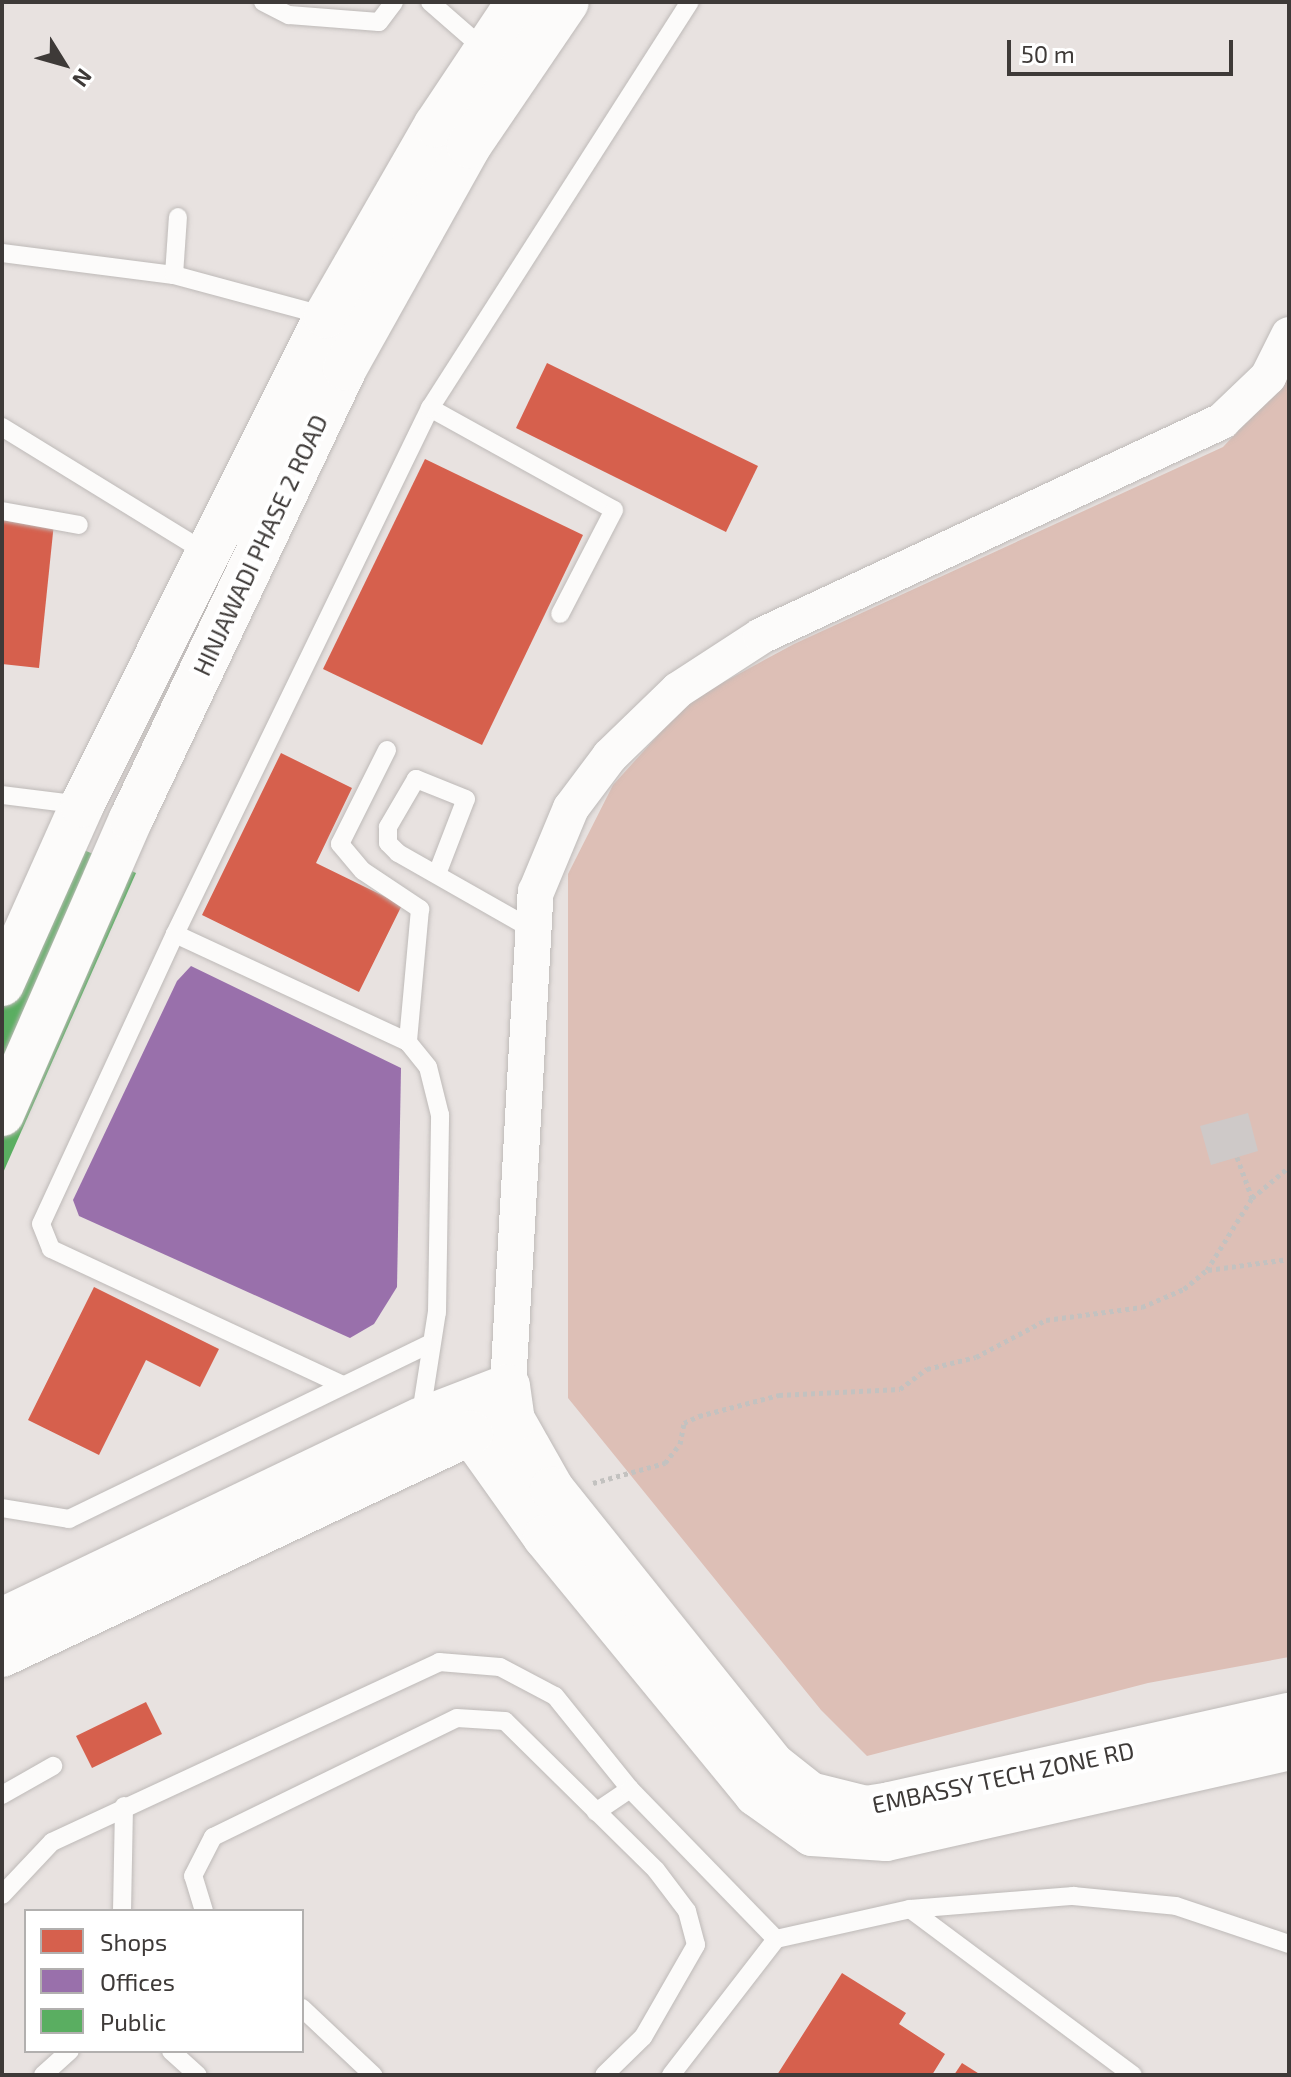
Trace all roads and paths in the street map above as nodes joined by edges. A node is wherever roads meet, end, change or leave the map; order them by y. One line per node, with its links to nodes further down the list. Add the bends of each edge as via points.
1 (263, 2): 2 (lane, via 289,15 379,22)
2 (394, 2)
3 (430, 2): 7 (lane)
4 (518, 2): 7 (street, HINJAWADI PHASE 2 ROAD)
5 (567, 2): 28 (street, HINJAWADI PHASE 2 ROAD, via 469,146 345,368 131,819)
6 (690, 2): 14 (lane)
7 (485, 50): 11 (street, HINJAWADI PHASE 2 ROAD)
8 (178, 217): 10 (lane)
9 (2, 253): 10 (lane)
10 (174, 275): 11 (lane)
11 (326, 316): 18 (street, HINJAWADI PHASE 2 ROAD)
12 (1289, 335): 13 (street)
13 (1278, 379): 24 (street, via 1209,428 761,636 678,690 647,714 571,808 548,851)
14 (430, 408): 19 (lane, via 614,510); 25 (lane)
15 (2, 427): 18 (lane)
16 (2, 511): 17 (lane)
17 (79, 525)
18 (210, 555): 22 (street, HINJAWADI PHASE 2 ROAD)
19 (560, 614)
20 (387, 750): 27 (lane, via 340,844 363,871 420,909)
21 (2, 795): 22 (lane)
22 (82, 805): 26 (street, HINJAWADI PHASE 2 ROAD)
23 (437, 874): 23 (lane, via 388,843 388,827 416,779 466,799); 24 (lane)
24 (532, 929): 36 (street)
25 (175, 934): 27 (lane); 35 (lane, via 41,1224 51,1249)
26 (2, 984)
27 (408, 1042): 34 (lane, via 428,1067 440,1115)
28 (2, 1114)
29 (1237, 1157): 31 (path)
30 (1289, 1167): 31 (path)
31 (1252, 1198): 33 (path)
32 (1289, 1259): 33 (path)
33 (1207, 1270): 39 (path, via 1142,1307 1046,1320 976,1357 927,1369 900,1389 779,1395 699,1416 684,1423 680,1444 665,1463)
34 (430, 1344): 35 (lane); 38 (lane)
35 (342, 1385): 40 (lane, via 69,1519)
36 (511, 1403): 37 (street); 39 (street, EMBASSY TECH ZONE RD)
37 (466, 1417): 38 (street); 42 (street); 44 (street, via 545,1537 756,1794 812,1834 886,1839)
38 (420, 1420): 41 (street)
39 (552, 1489): 43 (street, EMBASSY TECH ZONE RD, via 772,1764 810,1794 866,1808)
40 (2, 1508)
41 (2, 1620)
42 (2, 1655)
43 (1289, 1715)
44 (1289, 1748)
45 (53, 1766): 47 (lane)
46 (630, 1789): 48 (lane, via 555,1696 500,1667 439,1662); 49 (lane); 54 (lane)
47 (2, 1795)
48 (124, 1806): 50 (lane, via 52,1842); 51 (lane)
49 (596, 1812): 52 (lane, via 505,1721 457,1718 213,1837 193,1876); 62 (lane, via 687,1911 696,1945 643,2037)
50 (2, 1895)
51 (122, 1909)
52 (203, 1909)
53 (910, 1909): 54 (lane); 55 (lane, via 1073,1896 1176,1906); 64 (lane)
54 (776, 1939): 63 (lane)
55 (1289, 1944)
56 (304, 2010): 61 (lane)
57 (68, 2053): 59 (lane)
58 (173, 2053): 60 (lane)
59 (43, 2075)
60 (198, 2075)
61 (373, 2075)
62 (604, 2075)
63 (671, 2075)
64 (1133, 2075)

